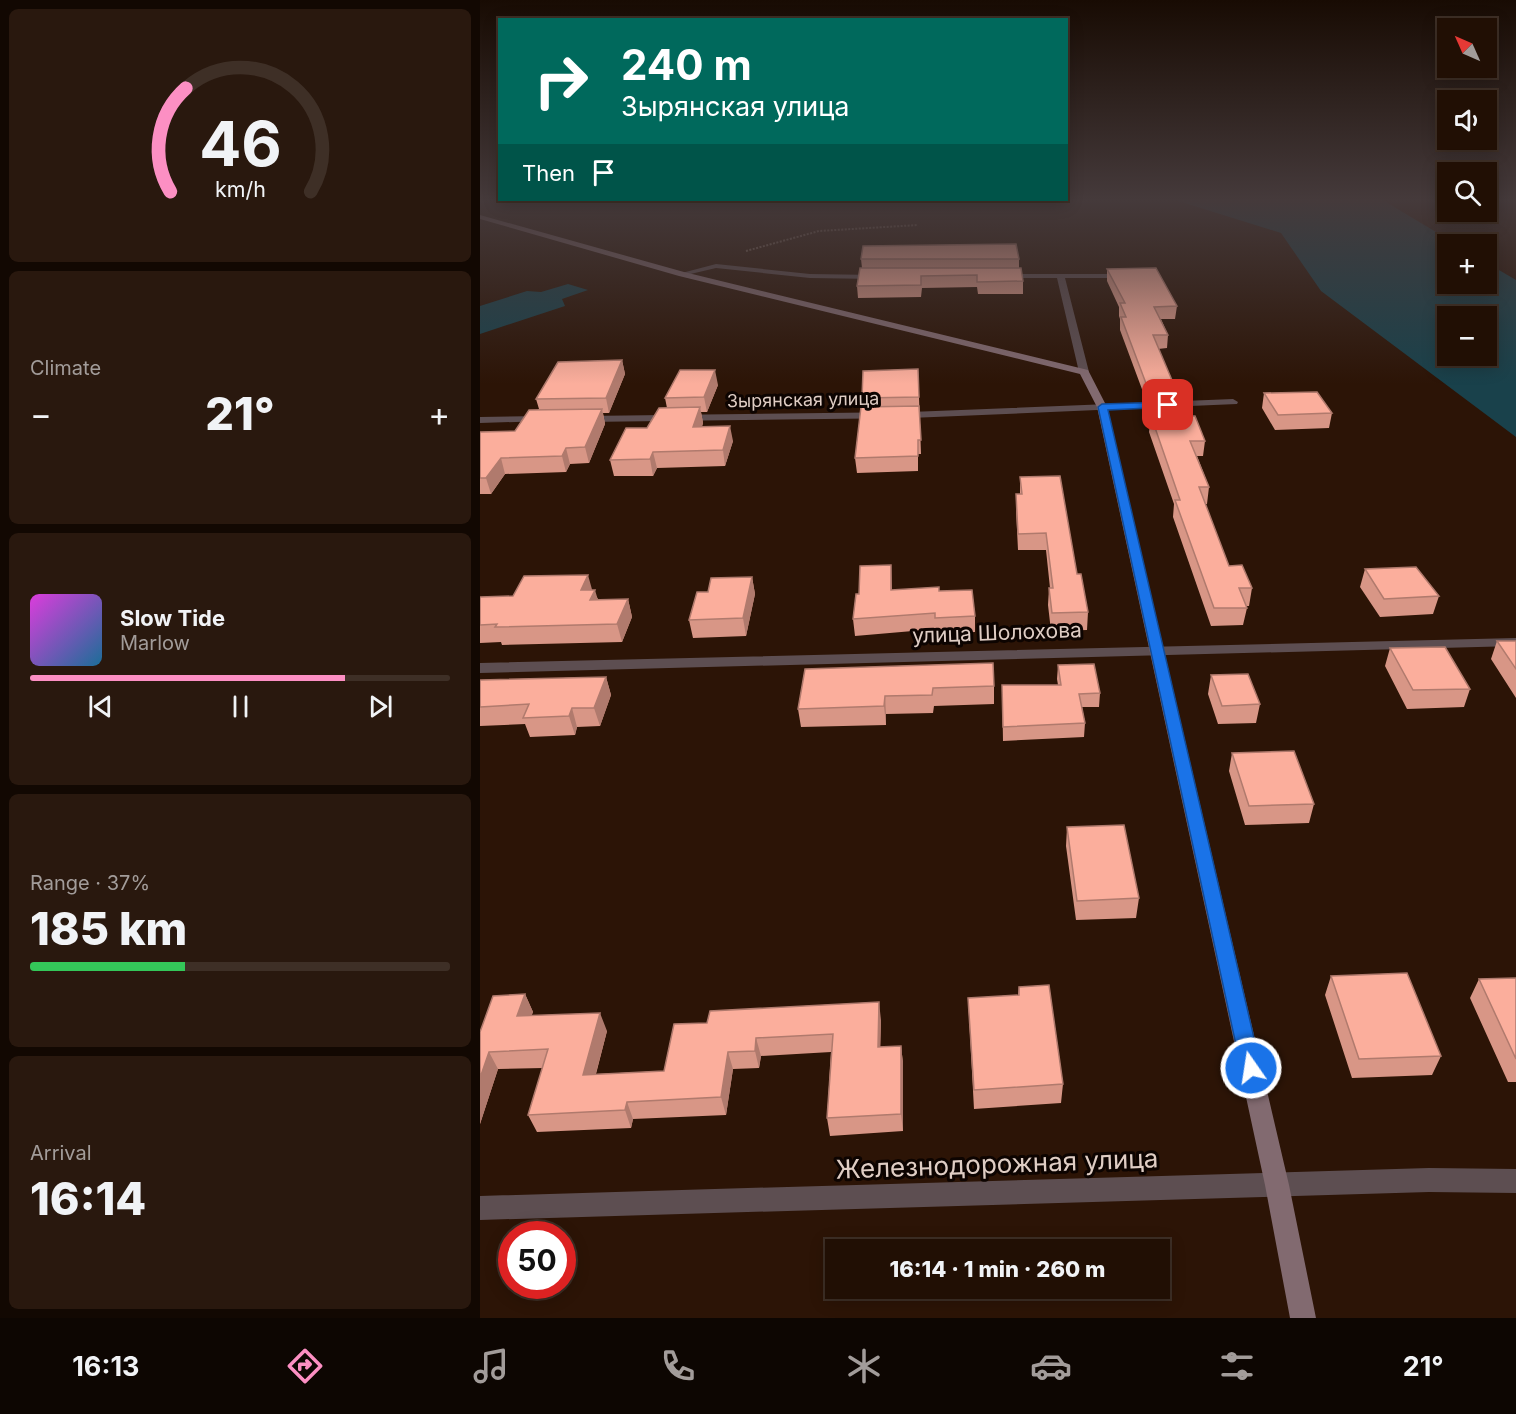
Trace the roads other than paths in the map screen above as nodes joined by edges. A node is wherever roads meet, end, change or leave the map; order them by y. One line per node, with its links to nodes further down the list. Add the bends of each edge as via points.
1 (631, 261): 2 (main road)
2 (682, 274): 6 (street, via 716,266 810,276); 7 (main road)
3 (991, 276): 4 (street)
4 (1061, 276): 5 (lane); 7 (street)
5 (1131, 276)
6 (886, 277)
7 (1084, 372): 9 (main road)
8 (1233, 402): 9 (street, Зырянская улица)
9 (1102, 407): 11 (street, Зырянская улица, via 910,415); 14 (main road)
10 (552, 419): 12 (street)
11 (576, 419)
12 (480, 420)
13 (1516, 642): 14 (street, улица Шолохова)
14 (1157, 650): 15 (street, улица Шолохова); 17 (main road)
15 (480, 668)
16 (1516, 1181): 17 (street, Железнодорожная улица)
17 (1277, 1185): 18 (street, Железнодорожная улица); 19 (main road)
18 (480, 1208)
19 (1303, 1318)

